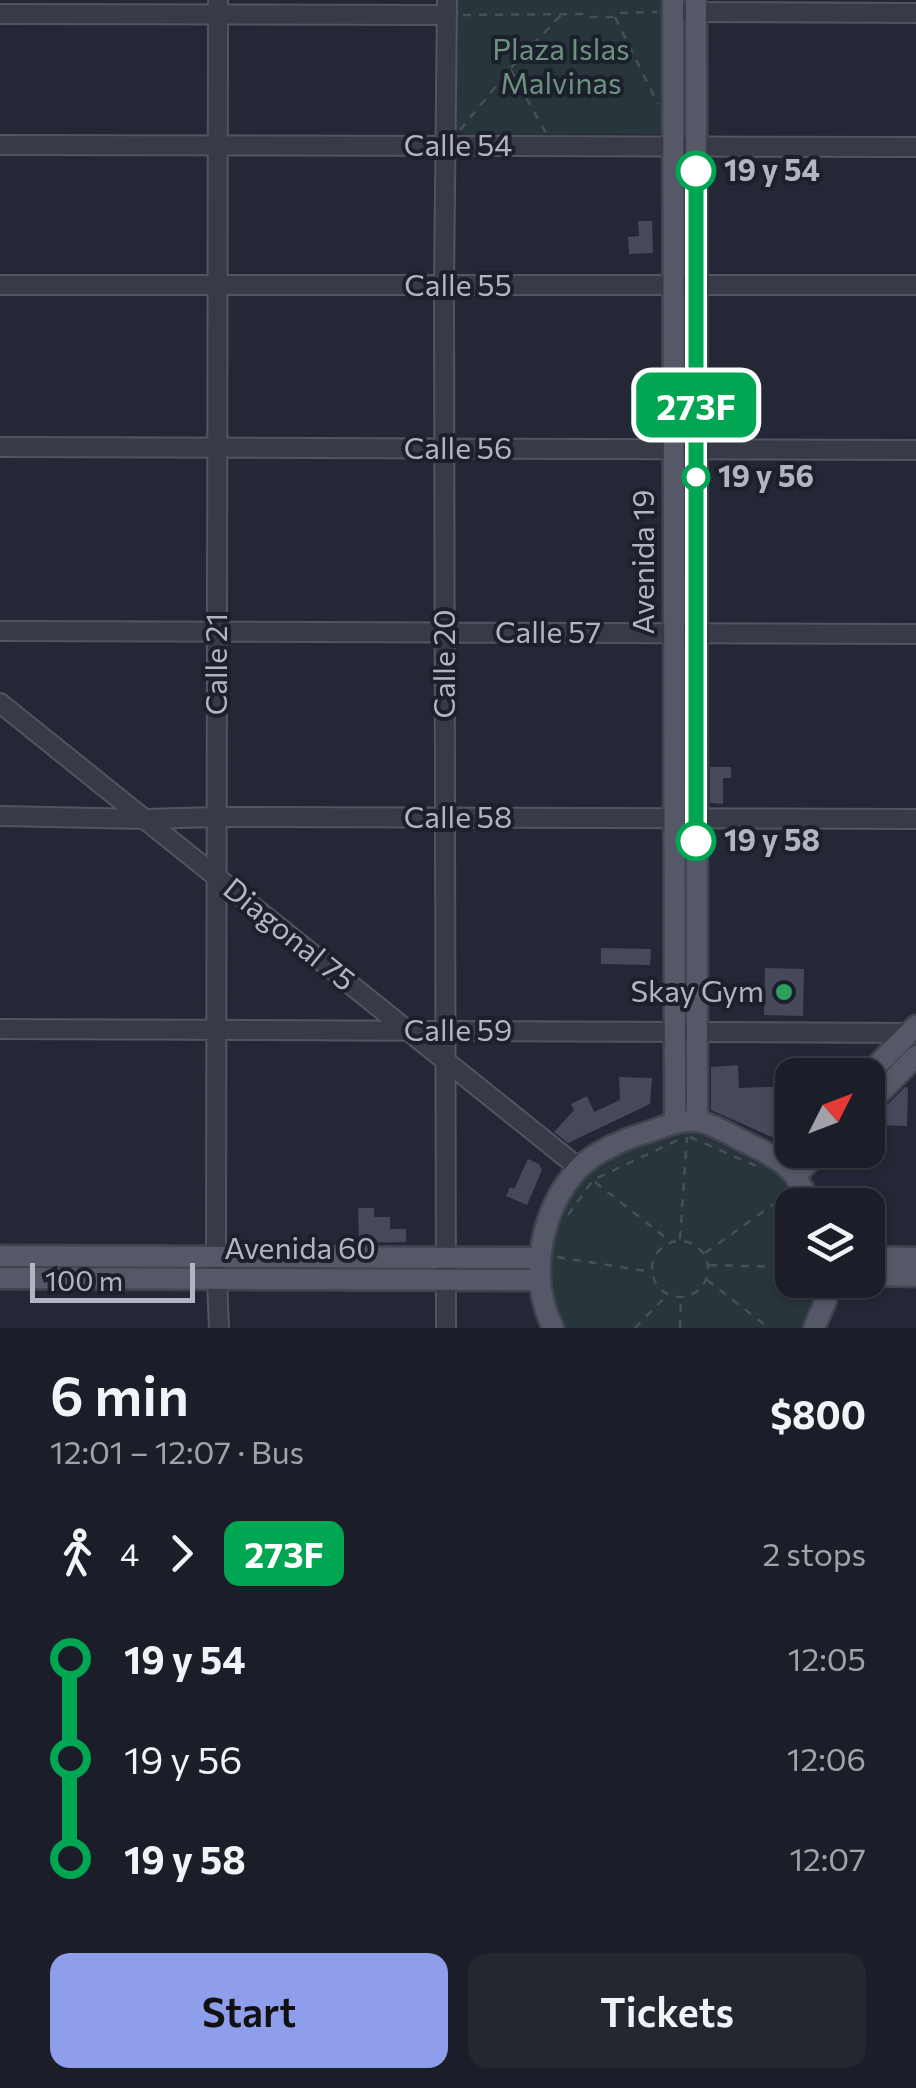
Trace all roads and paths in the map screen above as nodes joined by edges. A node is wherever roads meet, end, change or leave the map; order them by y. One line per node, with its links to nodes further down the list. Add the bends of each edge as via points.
1 (674, 6): 2 (street); 8 (path); 16 (main road, Avenida 19)
2 (696, 6): 5 (street); 15 (main road, Avenida 19)
3 (218, 7): 4 (street); 6 (street); 12 (street, Calle 21)
4 (447, 8): 7 (path); 13 (street, Calle 20)
5 (916, 12)
6 (0, 14)
7 (562, 14): 8 (path); 9 (path)
8 (615, 17): 10 (path)
9 (510, 69): 13 (path); 14 (path)
10 (657, 102)
11 (0, 144): 12 (street, Calle 54)
12 (218, 146): 13 (street, Calle 54); 21 (street, Calle 21)
13 (447, 146): 14 (street, Calle 54); 23 (street, Calle 20)
14 (553, 146): 16 (street, Calle 54)
15 (696, 146): 16 (street, Calle 54); 17 (street, Calle 54); 20 (main road, Avenida 19)
16 (674, 147): 19 (main road, Avenida 19)
17 (916, 147)
18 (0, 284): 21 (street, Calle 55)
19 (674, 284): 20 (street, Calle 55); 23 (street, Calle 55); 27 (main road, Avenida 19)
20 (696, 284): 22 (street, Calle 55); 28 (main road, Avenida 19)
21 (217, 285): 23 (street, Calle 55); 25 (street, Calle 21)
22 (916, 285)
23 (444, 286): 26 (street, Calle 20)
24 (0, 447): 25 (street, Calle 56)
25 (217, 448): 26 (street, Calle 56); 31 (street, Calle 21)
26 (444, 449): 27 (street, Calle 56); 32 (street, Calle 20)
27 (674, 449): 28 (street, Calle 56); 33 (main road, Avenida 19)
28 (696, 450): 29 (street, Calle 56); 34 (main road, Avenida 19)
29 (916, 450)
30 (0, 631): 31 (street, Calle 57)
31 (217, 632): 32 (street, Calle 57); 38 (street, Calle 21)
32 (445, 632): 33 (street, Calle 57); 39 (street, Calle 20)
33 (674, 633): 34 (street, Calle 57); 40 (main road, Avenida 19)
34 (696, 633): 35 (street, Calle 57); 41 (main road, Avenida 19)
35 (916, 634)
36 (0, 703): 42 (street, Diagonal 75)
37 (0, 816): 42 (street, Calle 58)
38 (217, 817): 39 (street, Calle 58); 42 (street, Calle 58); 44 (street, Calle 21)
39 (445, 818): 40 (street, Calle 58); 47 (street, Calle 20)
40 (674, 818): 41 (street, Calle 58); 50 (main road, Avenida 19)
41 (696, 818): 43 (street, Calle 58); 51 (main road, Avenida 19)
42 (144, 819): 44 (street, Diagonal 75)
43 (916, 819)
44 (218, 878): 46 (street, Calle 21); 48 (street, Diagonal 75)
45 (0, 1029): 46 (street, Calle 59)
46 (216, 1030): 48 (street, Calle 59); 64 (street, Calle 21)
47 (445, 1030): 48 (street, Calle 59); 50 (street, Calle 59); 54 (street, Calle 20)
48 (409, 1031): 54 (street, Diagonal 75)
49 (914, 1031): 51 (street, Calle 59); 53 (main road)
50 (674, 1032): 51 (street, Calle 59); 56 (main road, Avenida 19)
51 (696, 1032): 56 (main road, Avenida 19)
52 (916, 1056): 55 (main road)
53 (885, 1058)
54 (446, 1061): 58 (street, Diagonal 75); 70 (street, Calle 20)
55 (885, 1087)
56 (686, 1127): 57 (main road); 57 (path); 58 (path); 58 (main road, via 622,1140); 60 (path)
57 (785, 1172): 62 (path)
58 (586, 1174): 59 (path); 61 (path); 67 (main road, via 551,1209)
59 (567, 1216)
60 (680, 1241): 61 (path); 62 (path)
61 (672, 1242): 71 (path, via 656,1254)
62 (704, 1254): 68 (path)
63 (0, 1256): 64 (main road, Avenida 60)
64 (216, 1257): 70 (main road, Avenida 60); 75 (street, Calle 21)
65 (885, 1258): 66 (main road)
66 (916, 1258)
67 (543, 1266): 70 (main road, Avenida 60); 71 (path, via 551,1256); 82 (main road)
68 (708, 1266): 69 (path); 76 (path)
69 (775, 1267)
70 (446, 1269): 75 (main road, Avenida 60); 81 (street, Calle 20)
71 (652, 1272): 77 (path)
72 (885, 1275): 73 (main road)
73 (916, 1276)
74 (0, 1278): 75 (main road, Avenida 60)
75 (219, 1279): 80 (street, Calle 21)
76 (706, 1280): 78 (path); 85 (path)
77 (667, 1295): 78 (path); 83 (path)
78 (681, 1298): 84 (path)
79 (826, 1298): 86 (main road)
80 (219, 1328)
81 (446, 1328)
82 (553, 1328)
83 (635, 1328)
84 (680, 1328)
85 (769, 1328)
86 (814, 1328)

